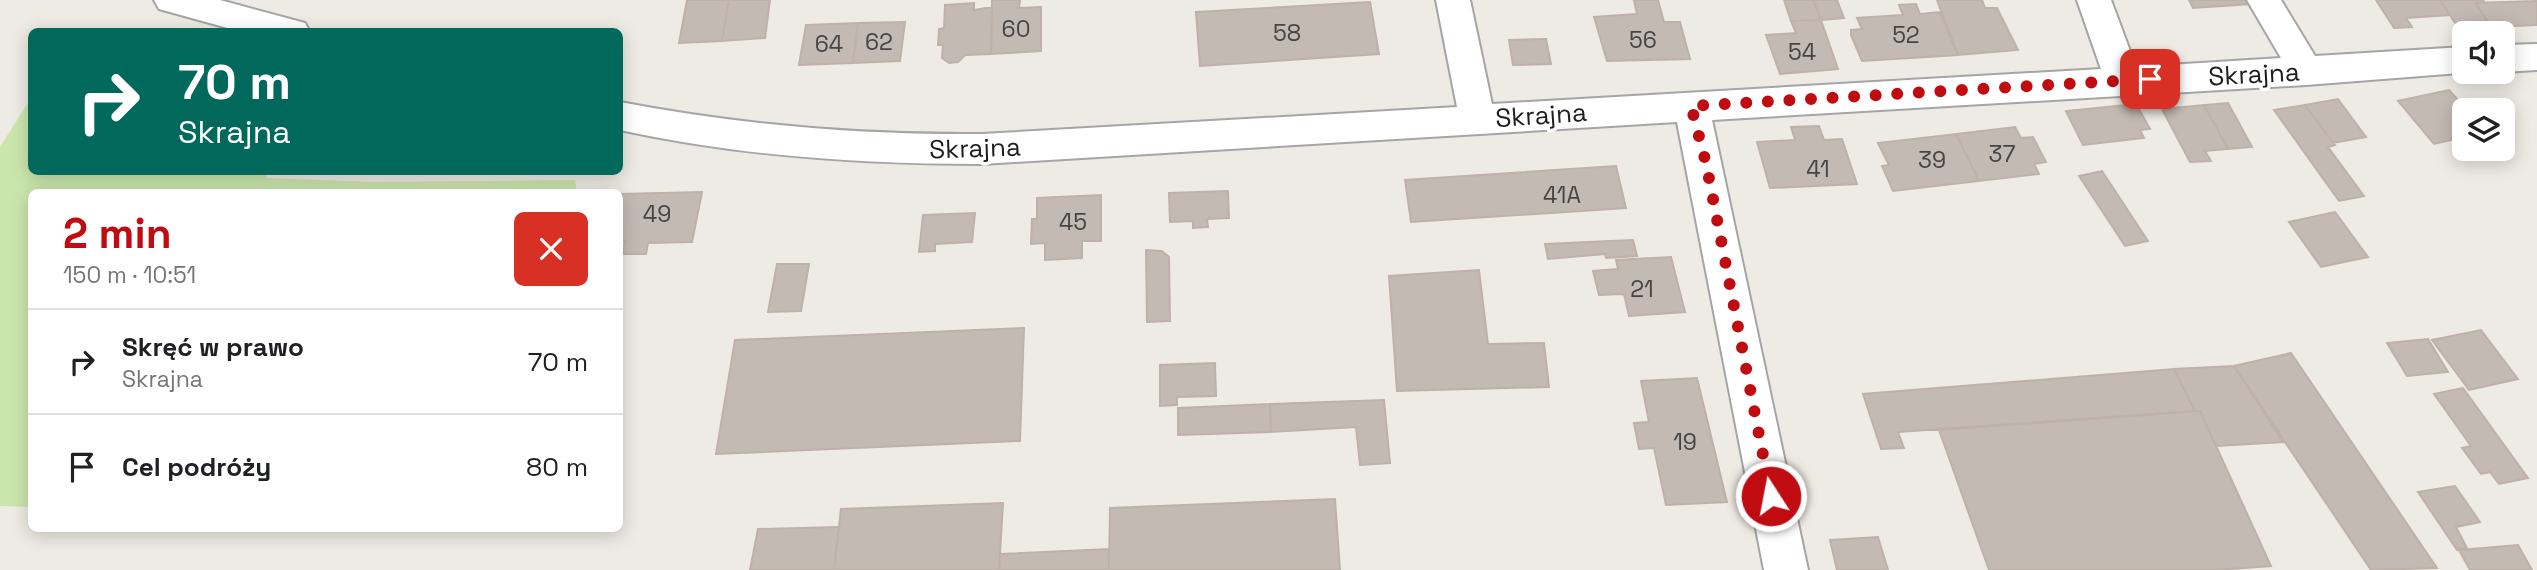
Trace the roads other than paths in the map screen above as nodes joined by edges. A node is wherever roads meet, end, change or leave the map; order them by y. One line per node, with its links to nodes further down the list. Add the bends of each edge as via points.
1 (171, 0): 5 (street)
2 (1453, 0): 13 (street)
3 (2094, 0): 10 (street)
4 (2264, 0): 9 (street)
5 (278, 28)
6 (2537, 57): 7 (street)
7 (2515, 58)
8 (2452, 62): 9 (street, Skrajna)
9 (2306, 71): 10 (street, Skrajna)
10 (2124, 81): 11 (street, Skrajna)
11 (1691, 106): 13 (street, Skrajna); 14 (street)
12 (623, 117): 13 (street, Skrajna, via 769,142 923,150)
13 (1477, 120)
14 (1786, 570)

